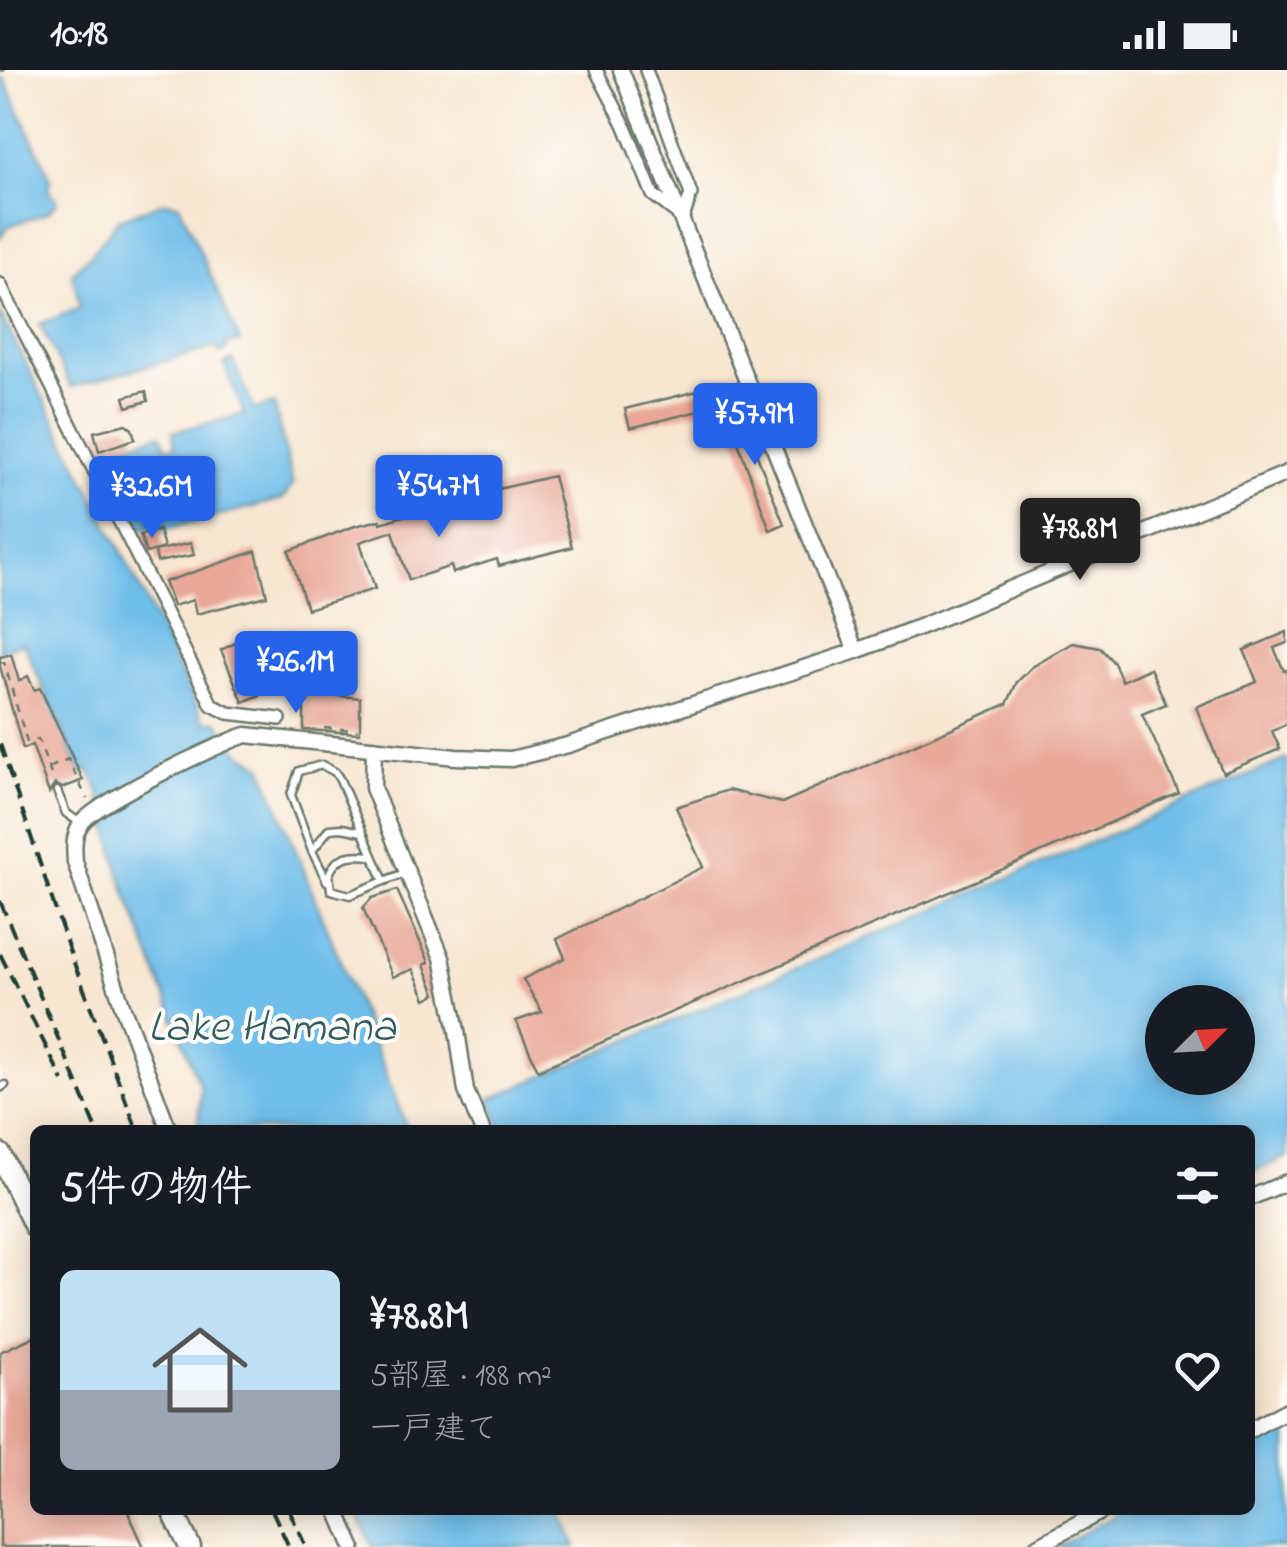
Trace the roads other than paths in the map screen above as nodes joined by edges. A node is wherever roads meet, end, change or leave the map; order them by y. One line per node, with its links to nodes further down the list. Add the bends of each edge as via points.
1 (596, 70): 4 (street, via 653,194)
2 (622, 70): 4 (street)
3 (646, 70): 4 (street, via 691,194)
4 (682, 218): 7 (street)
5 (0, 284): 8 (street, via 212,704 228,713)
6 (1287, 473): 7 (street)
7 (856, 651): 9 (street, via 510,759)
8 (280, 719)
9 (374, 748): 11 (street, via 246,735 96,804); 15 (street, via 373,788)
10 (57, 791): 11 (lane, via 66,814)
11 (81, 824): 18 (street, via 75,862)
12 (362, 832): 13 (lane, via 329,830); 13 (lane, via 335,772 306,767 291,795); 14 (lane)
13 (312, 850): 17 (lane)
14 (373, 856): 16 (lane); 17 (lane, via 338,860)
15 (408, 872): 16 (lane); 19 (street, via 442,958 466,1091)
16 (384, 881): 17 (lane, via 350,895 331,890)
17 (328, 882)
18 (168, 1125)
19 (480, 1125)
20 (0, 1154): 23 (highway)
21 (1287, 1182): 22 (street)
22 (1255, 1196)
23 (30, 1217)
24 (1287, 1410): 25 (street)
25 (1255, 1427)
26 (174, 1515): 29 (highway)
27 (339, 1515): 30 (street)
28 (1095, 1515): 31 (street)
29 (190, 1547)
30 (354, 1547)
31 (1036, 1547)

